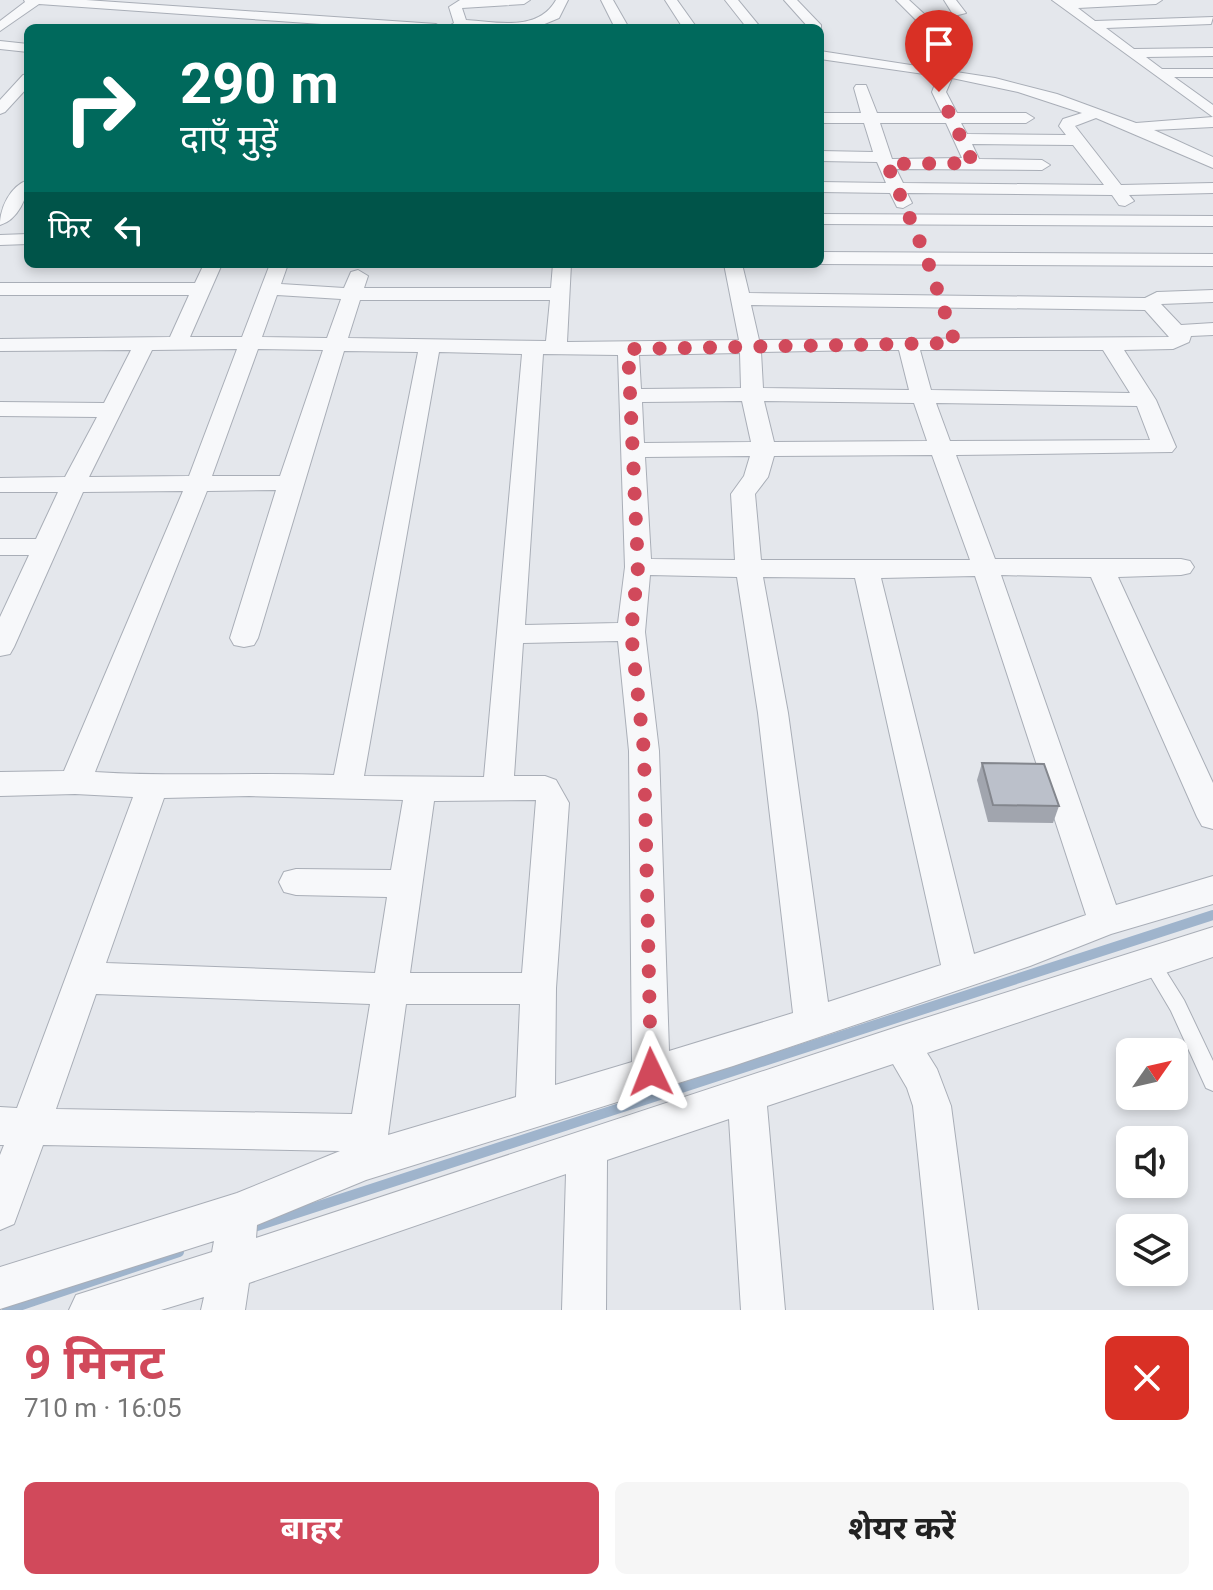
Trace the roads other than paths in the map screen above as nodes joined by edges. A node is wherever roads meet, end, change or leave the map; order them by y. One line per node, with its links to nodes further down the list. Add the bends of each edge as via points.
1 (30, 0): 2 (street)
2 (37, 0): 15 (street); 34 (street)
3 (524, 0): 12 (street)
4 (562, 0): 28 (street, via 554,15)
5 (607, 0): 29 (street)
6 (671, 0): 30 (street)
7 (731, 0): 31 (street)
8 (790, 0): 32 (street)
9 (902, 0): 22 (street)
10 (950, 0): 17 (street)
11 (1156, 0): 13 (street)
12 (507, 1): 26 (street, via 460,4 455,7); 27 (street)
13 (1061, 2): 33 (street)
14 (1190, 6): 20 (street)
15 (121, 7): 16 (street); 19 (street)
16 (180, 11): 18 (street); 23 (street)
17 (959, 13)
18 (231, 15): 21 (street); 24 (street)
19 (109, 17)
20 (1212, 20): 33 (street)
21 (280, 23): 25 (street)
22 (927, 23)
23 (166, 24)
24 (222, 24)
25 (312, 24)
26 (457, 24)
27 (508, 24)
28 (535, 24)
29 (620, 24)
30 (687, 24)
31 (751, 24)
32 (812, 24)
33 (1092, 25): 38 (street)
34 (0, 27)
35 (0, 45): 36 (street)
36 (24, 48)
37 (1213, 52): 38 (street)
38 (1130, 53): 41 (street)
39 (824, 56): 40 (street)
40 (948, 73): 49 (street); 53 (street, via 939,88)
41 (1160, 73): 42 (street); 45 (street)
42 (1213, 73)
43 (24, 82): 47 (street)
44 (861, 88): 51 (street)
45 (1189, 94): 46 (street); 48 (street)
46 (1213, 94)
47 (0, 109)
48 (1213, 112)
49 (1096, 113): 55 (street); 57 (street, via 1067,124)
50 (824, 118): 51 (street)
51 (872, 118): 53 (street); 60 (street)
52 (1026, 118): 53 (street)
53 (951, 119): 56 (street)
54 (1213, 122): 55 (street)
55 (1146, 126): 58 (street); 61 (street)
56 (962, 139): 57 (street); 62 (street, via 973,161)
57 (1079, 140): 70 (street)
58 (1213, 150)
59 (824, 156): 60 (street)
60 (885, 160): 62 (street); 67 (street)
61 (1213, 163)
62 (968, 164): 63 (street)
63 (1042, 165)
64 (0, 185): 65 (street)
65 (24, 185)
66 (824, 187): 67 (street)
67 (897, 188): 70 (street); 84 (street)
68 (1213, 188): 70 (street)
69 (24, 190): 72 (street)
70 (1116, 190): 74 (street)
71 (24, 212): 72 (street)
72 (4, 216)
73 (824, 221): 84 (street)
74 (1140, 221): 75 (street); 84 (street)
75 (1213, 221)
76 (24, 239): 77 (street)
77 (0, 240)
78 (824, 259): 84 (street)
79 (1213, 260): 84 (street)
80 (211, 268): 87 (street)
81 (278, 268): 88 (street)
82 (561, 268): 89 (street)
83 (734, 268): 91 (street)
84 (934, 281): 91 (street); 92 (street); 98 (street); 99 (street)
85 (356, 285): 88 (street); 89 (street); 97 (street)
86 (0, 289): 87 (street)
87 (200, 289): 96 (street)
88 (270, 289): 95 (street)
89 (558, 294): 103 (street, via 560,309)
90 (1213, 296): 92 (street, via 1157,298)
91 (739, 299): 104 (street)
92 (1150, 304): 94 (street)
93 (1213, 329): 94 (street)
94 (1177, 331): 99 (street, via 1182,338 1173,343)
95 (247, 343): 96 (street); 97 (street); 118 (street)
96 (177, 344): 101 (street)
97 (334, 344): 102 (street); 115 (street)
98 (908, 344): 104 (street); 108 (street)
99 (1110, 344): 109 (street)
100 (0, 345): 101 (street)
101 (144, 345): 111 (street)
102 (430, 346): 103 (street); 133 (street)
103 (544, 346): 105 (street); 128 (street)
104 (750, 346): 105 (street); 106 (street)
105 (628, 349): 107 (street)
106 (752, 394): 107 (street); 108 (street); 113 (street)
107 (631, 396): 112 (street)
108 (922, 396): 109 (street); 114 (street)
109 (1145, 400): 114 (street, via 1165,443 1162,448)
110 (0, 409): 111 (street)
111 (112, 410): 116 (street)
112 (632, 450): 113 (street); 121 (street)
113 (764, 450): 114 (street); 123 (street, via 756,477 743,494)
114 (944, 450): 124 (street)
115 (290, 483): 118 (street); 129 (street)
116 (74, 484): 117 (street); 118 (street); 120 (street)
117 (0, 485)
118 (197, 486): 131 (street)
119 (0, 547): 120 (street)
120 (44, 547): 130 (street)
121 (638, 567): 123 (street); 127 (street)
122 (1181, 567): 125 (street)
123 (749, 569): 126 (street); 148 (street)
124 (986, 569): 125 (street); 126 (street); 141 (street)
125 (1101, 569): 137 (street)
126 (866, 570): 144 (street)
127 (631, 632): 128 (street); 150 (street, via 644,751)
128 (510, 634): 136 (street)
129 (244, 638)
130 (0, 647)
131 (75, 782): 132 (street); 134 (street)
132 (0, 784)
133 (347, 786): 134 (street); 135 (street)
134 (152, 787): 145 (street)
135 (420, 789): 136 (street); 139 (street)
136 (498, 789): 146 (street, via 545,788 553,803)
137 (1213, 817)
138 (296, 882): 139 (street)
139 (405, 884): 147 (street)
140 (1213, 890): 141 (street)
141 (1105, 922): 144 (street)
142 (1213, 942): 143 (street)
143 (1151, 962): 149 (street); 151 (lane)
144 (961, 973): 148 (street)
145 (83, 978): 147 (street); 154 (street)
146 (538, 988): 147 (street); 153 (street)
147 (389, 989): 155 (street)
148 (812, 1021): 150 (street)
149 (900, 1043): 152 (street); 164 (street, via 924,1081 932,1106)
150 (651, 1072): 153 (street)
151 (1213, 1082)
152 (747, 1097): 156 (street); 163 (street)
153 (535, 1111): 155 (street)
154 (15, 1127): 155 (street); 157 (street)
155 (366, 1147): 158 (street)
156 (587, 1148): 158 (street, via 303,1245); 162 (street)
157 (0, 1210)
158 (235, 1237): 159 (street); 160 (street); 161 (street)
159 (0, 1288)
160 (91, 1310)
161 (223, 1310)
162 (584, 1310)
163 (763, 1310)
164 (956, 1310)

